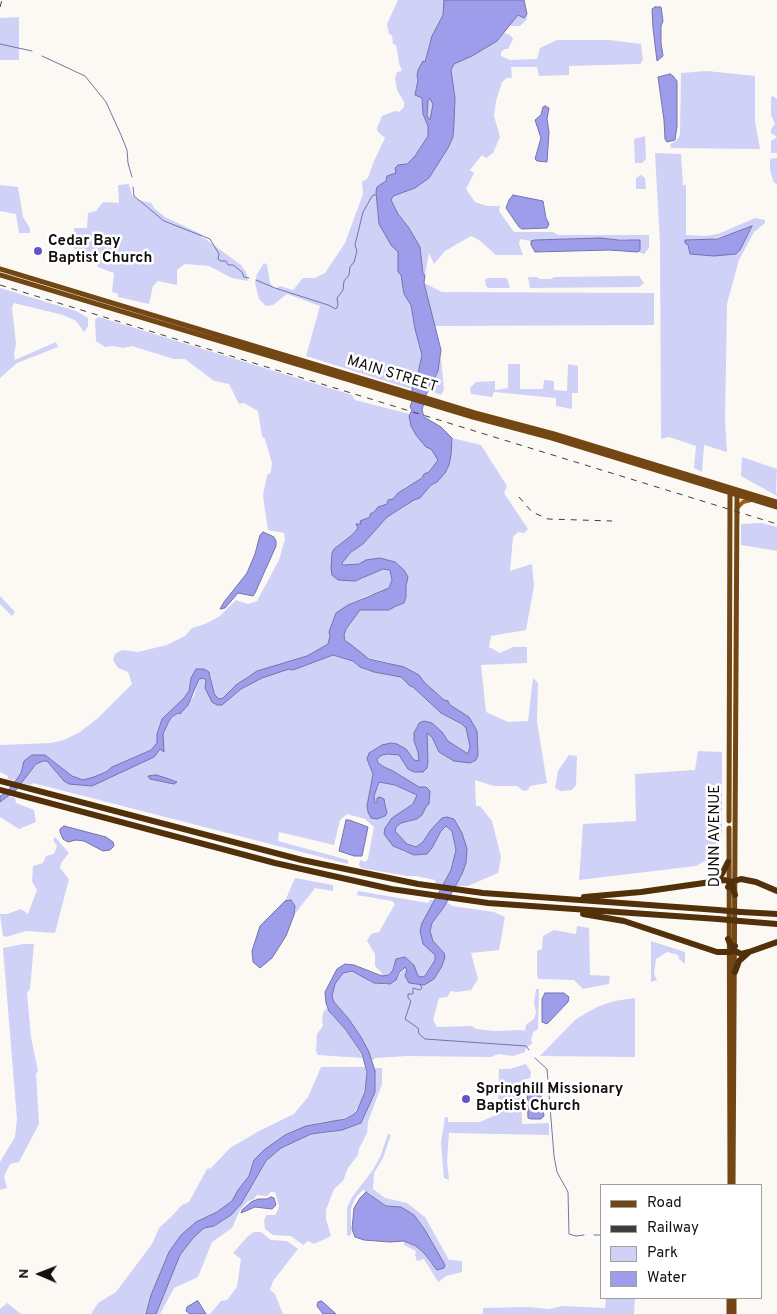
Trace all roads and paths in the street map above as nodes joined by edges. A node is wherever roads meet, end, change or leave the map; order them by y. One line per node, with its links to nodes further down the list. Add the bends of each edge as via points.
1 (0, 269): 3 (main road, MAIN STREET)
2 (0, 274): 4 (main road, MAIN STREET)
3 (252, 345): 4 (main road); 5 (main road); 6 (main road, MAIN STREET)
4 (236, 346): 5 (main road, MAIN STREET)
5 (257, 352): 6 (main road, MAIN STREET)
6 (410, 396): 7 (main road, MAIN STREET)
7 (730, 490): 8 (main road, MAIN STREET); 15 (main road, DUNN AVENUE)
8 (737, 492): 9 (main road, MAIN STREET); 10 (main road, MAIN STREET); 12 (main road, DUNN AVENUE)
9 (754, 500): 11 (main road, MAIN STREET); 12 (main road, via 743,502)
10 (777, 502)
11 (777, 507)
12 (737, 509): 18 (main road, DUNN AVENUE)
13 (0, 781): 23 (highway, via 338,869 433,887)
14 (0, 790): 24 (highway, via 366,884 430,896)
15 (729, 821): 16 (main road, DUNN AVENUE)
16 (729, 828): 17 (main road, DUNN AVENUE)
17 (728, 862): 19 (highway, via 722,874); 20 (main road, DUNN AVENUE)
18 (735, 872): 20 (highway)
19 (712, 882): 20 (highway); 23 (highway, via 613,895)
20 (733, 882): 21 (highway, via 756,882); 22 (highway); 27 (main road, DUNN AVENUE)
21 (777, 891)
22 (735, 894): 29 (main road, DUNN AVENUE)
23 (555, 898): 25 (highway, bridge)
24 (558, 908): 26 (highway, bridge); 29 (highway, via 624,922 711,951)
25 (777, 914)
26 (777, 924)
27 (728, 939): 29 (highway)
28 (777, 942): 30 (highway)
29 (733, 950): 30 (highway, via 741,954); 31 (main road, DUNN AVENUE); 32 (main road, DUNN AVENUE, via 730,1051)
30 (749, 952): 31 (highway, via 739,961)
31 (735, 972): 33 (main road, DUNN AVENUE)
32 (732, 1184)
33 (732, 1184)
34 (729, 1299): 36 (main road)
35 (734, 1299): 37 (main road)
36 (729, 1314)
37 (734, 1314)

